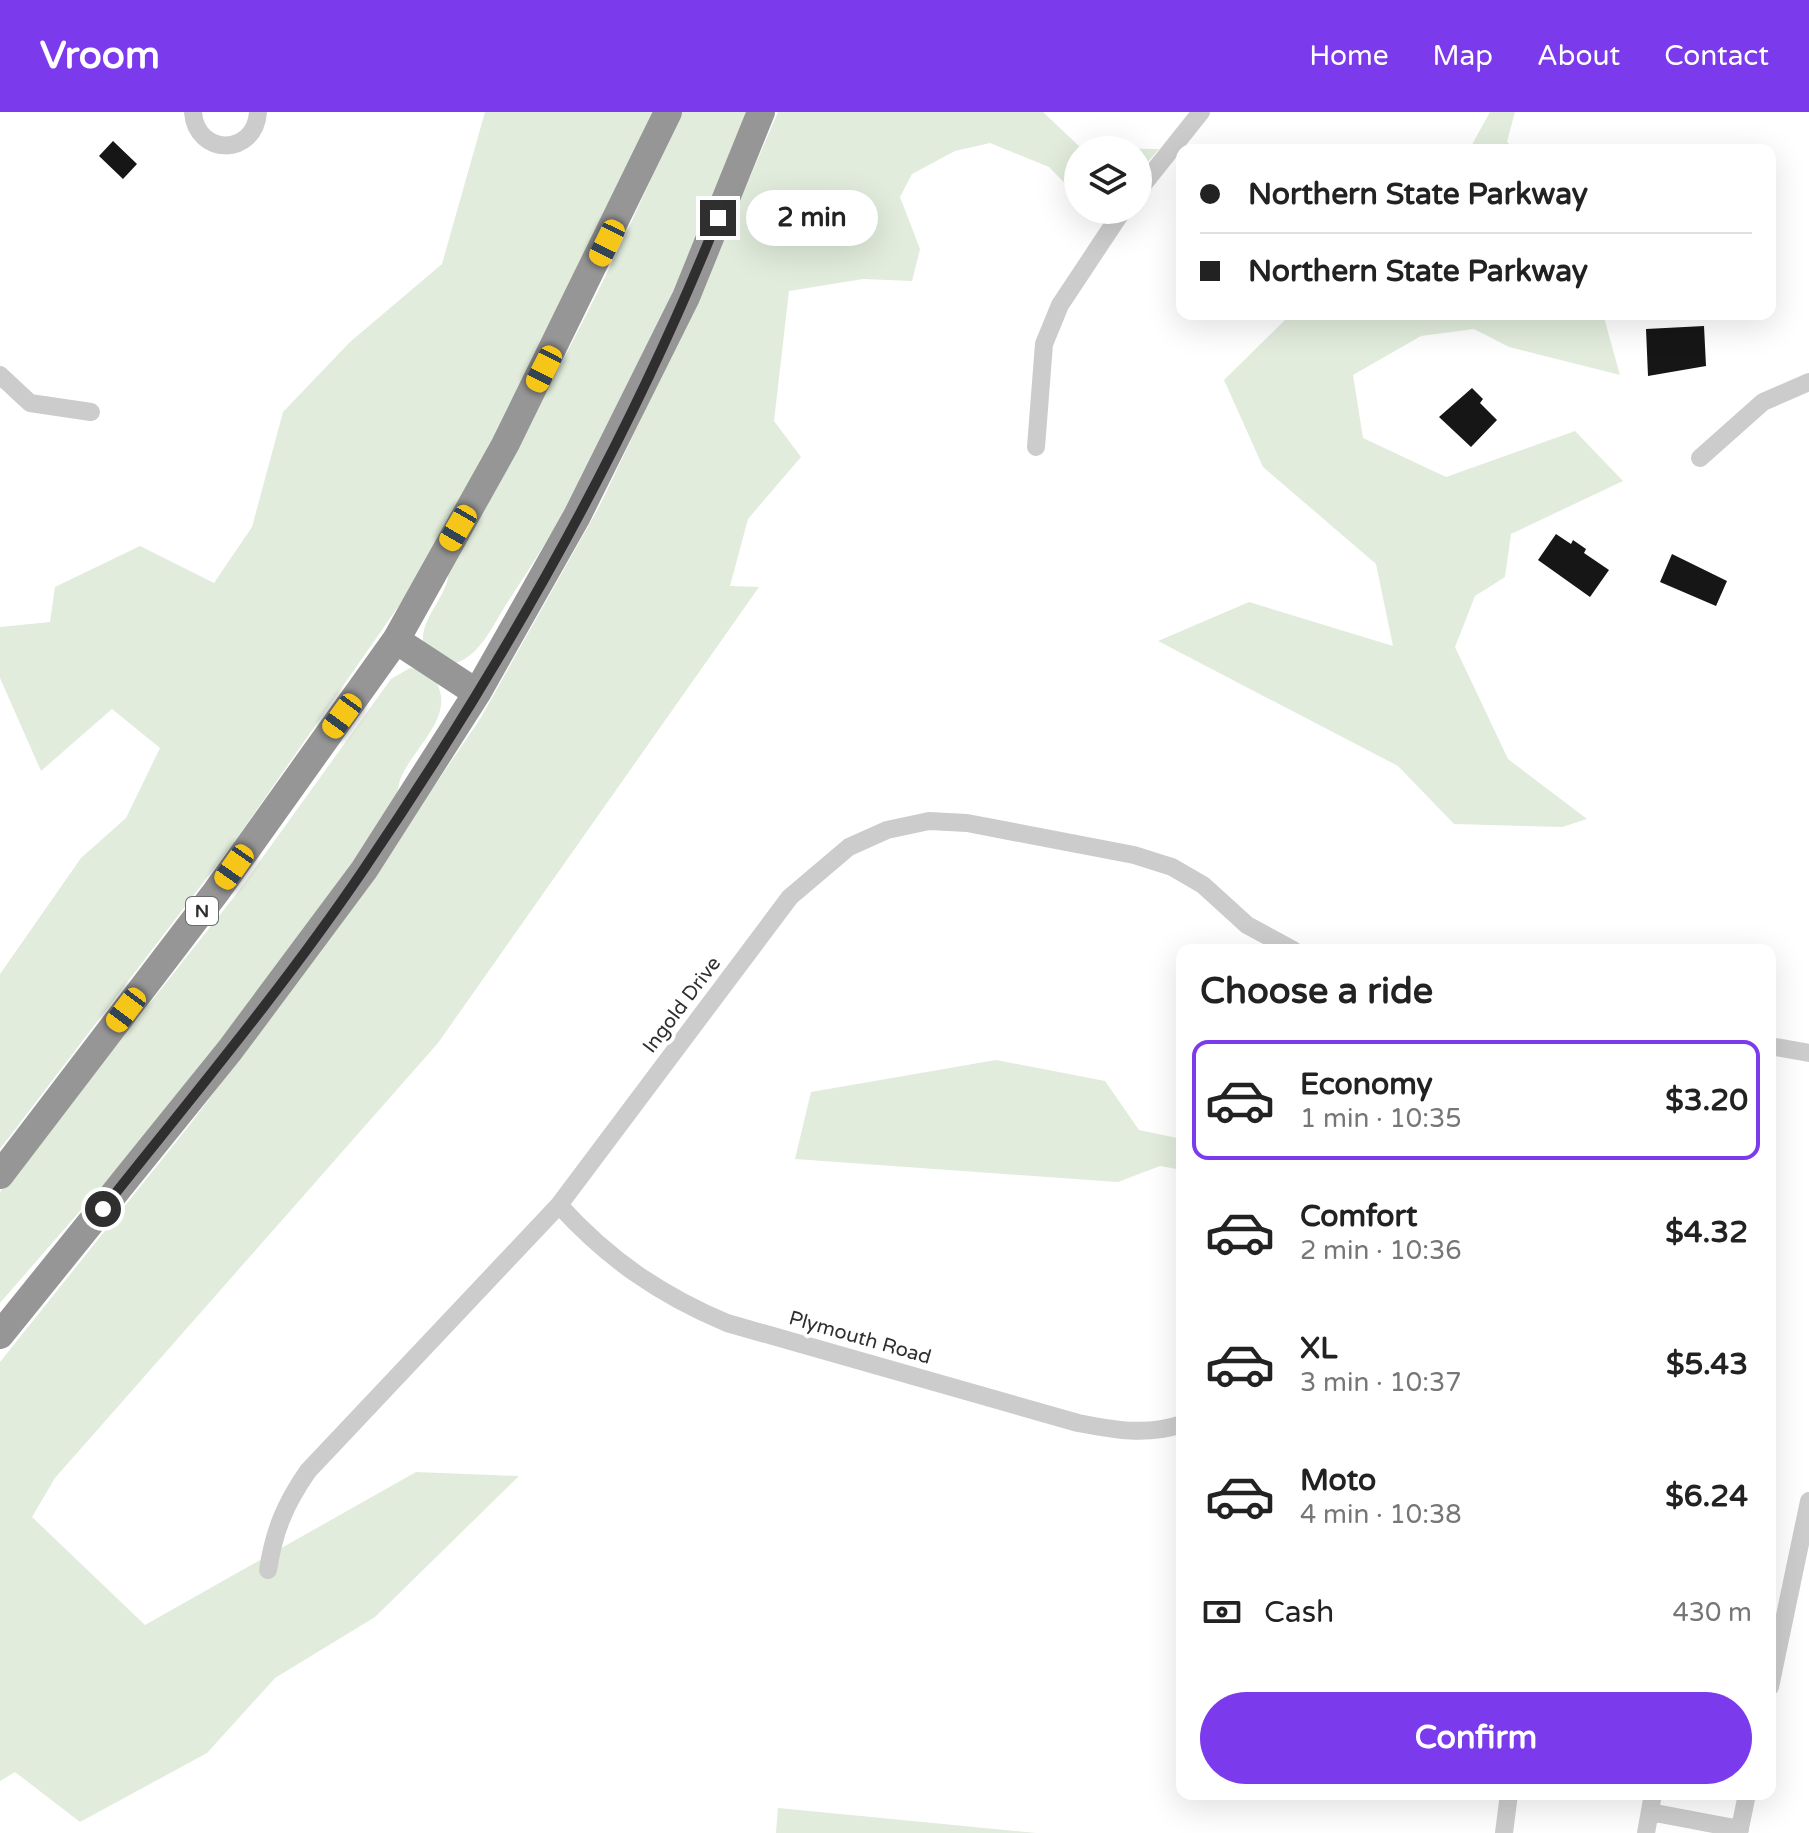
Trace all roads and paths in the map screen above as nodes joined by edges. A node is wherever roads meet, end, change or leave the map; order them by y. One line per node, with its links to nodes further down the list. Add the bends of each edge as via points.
1 (193, 112): 2 (street, via 204,139 223,147 251,135)
2 (258, 112)
3 (668, 112): 13 (highway, N, via 505,445)
4 (761, 112): 14 (highway, via 686,297 577,516)
5 (1201, 112): 6 (street)
6 (1152, 173)
7 (1114, 224): 11 (street, via 1060,305 1044,344)
8 (0, 375): 10 (street, via 30,403)
9 (1809, 382): 12 (street, via 1763,402)
10 (91, 412)
11 (1036, 447)
12 (1700, 458)
13 (396, 640): 14 (highway); 18 (highway, N, via 216,892)
14 (477, 693): 20 (highway, via 364,870 239,1038)
15 (1282, 944): 19 (street, Ingold Drive, via 1247,925 1203,885 1159,863 967,823 929,821 887,830 849,847 790,897)
16 (1776, 1047): 17 (street)
17 (1809, 1053)
18 (0, 1175)
19 (559, 1205): 21 (street, Plymouth Road, via 631,1272 677,1302 727,1323 1078,1423 1122,1432); 24 (street, Ingold Drive, via 308,1471 285,1504)
20 (0, 1335)
21 (1176, 1426)
22 (1809, 1501): 23 (street)
23 (1804, 1556): 25 (street)
24 (268, 1570)
25 (1776, 1664)
26 (1508, 1800): 30 (street)
27 (1746, 1800): 29 (street)
28 (1652, 1803): 29 (street); 31 (street)
29 (1739, 1831)
30 (1504, 1833)
31 (1646, 1833)

